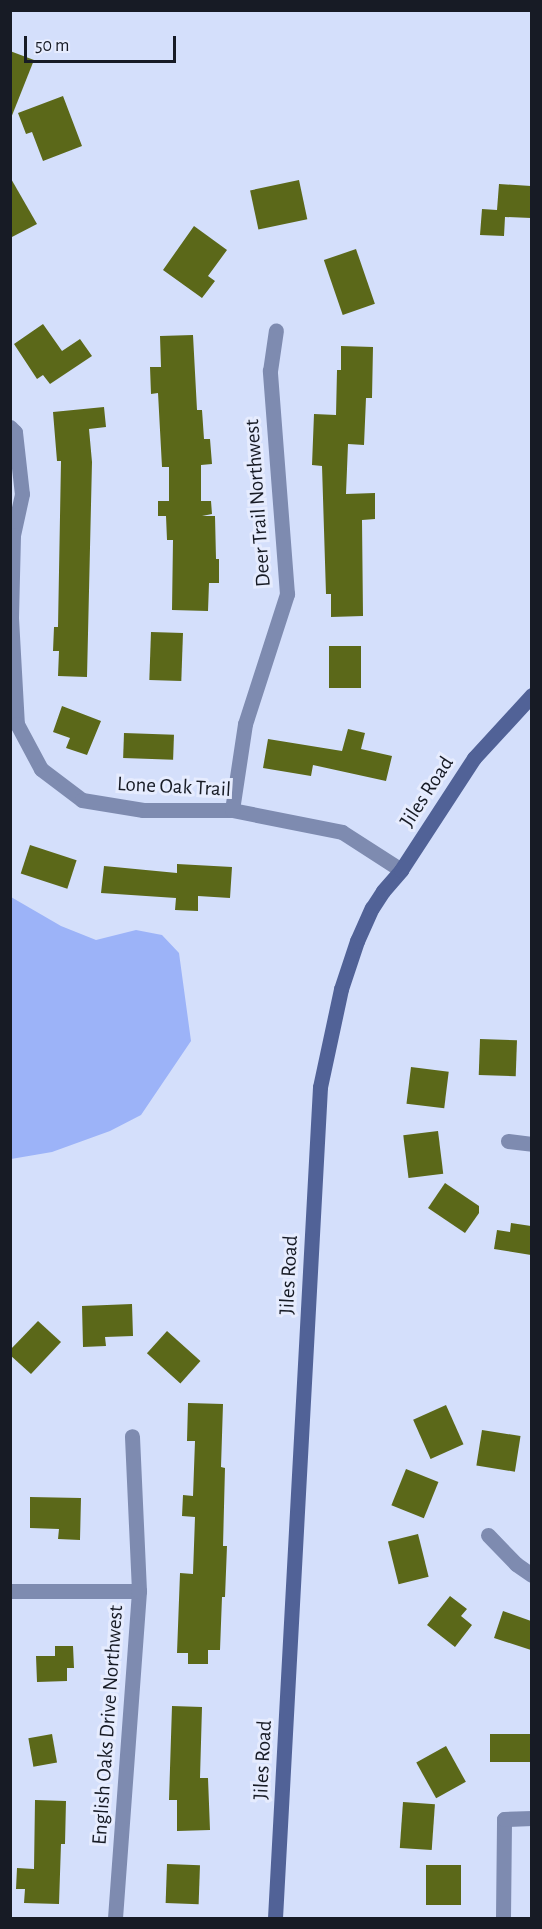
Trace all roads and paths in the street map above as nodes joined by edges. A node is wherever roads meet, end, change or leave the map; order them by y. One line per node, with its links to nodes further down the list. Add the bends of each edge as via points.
1 (276, 330): 5 (street, Deer Trail Northwest, via 270,371 287,594 245,724)
2 (10, 427): 3 (street, Lone Oak Trail, via 15,432 22,494)
3 (12, 535): 5 (street, Lone Oak Trail, via 11,618 17,724 41,769 82,800 143,810)
4 (531, 695): 6 (street, Jiles Road, via 474,759)
5 (232, 810): 6 (street, Lone Oak Trail, via 342,832)
6 (401, 870): 16 (street, Jiles Road, via 383,891 357,941 341,989 320,1087)
7 (508, 1141): 8 (street)
8 (531, 1144)
9 (132, 1436): 13 (street)
10 (488, 1535): 11 (street)
11 (531, 1575)
12 (10, 1591): 13 (street, English Oaks Drive Northwest)
13 (139, 1591): 15 (street, English Oaks Drive Northwest)
14 (531, 1818): 17 (street, via 504,1819)
15 (115, 1918)
16 (275, 1918)
17 (503, 1918)

